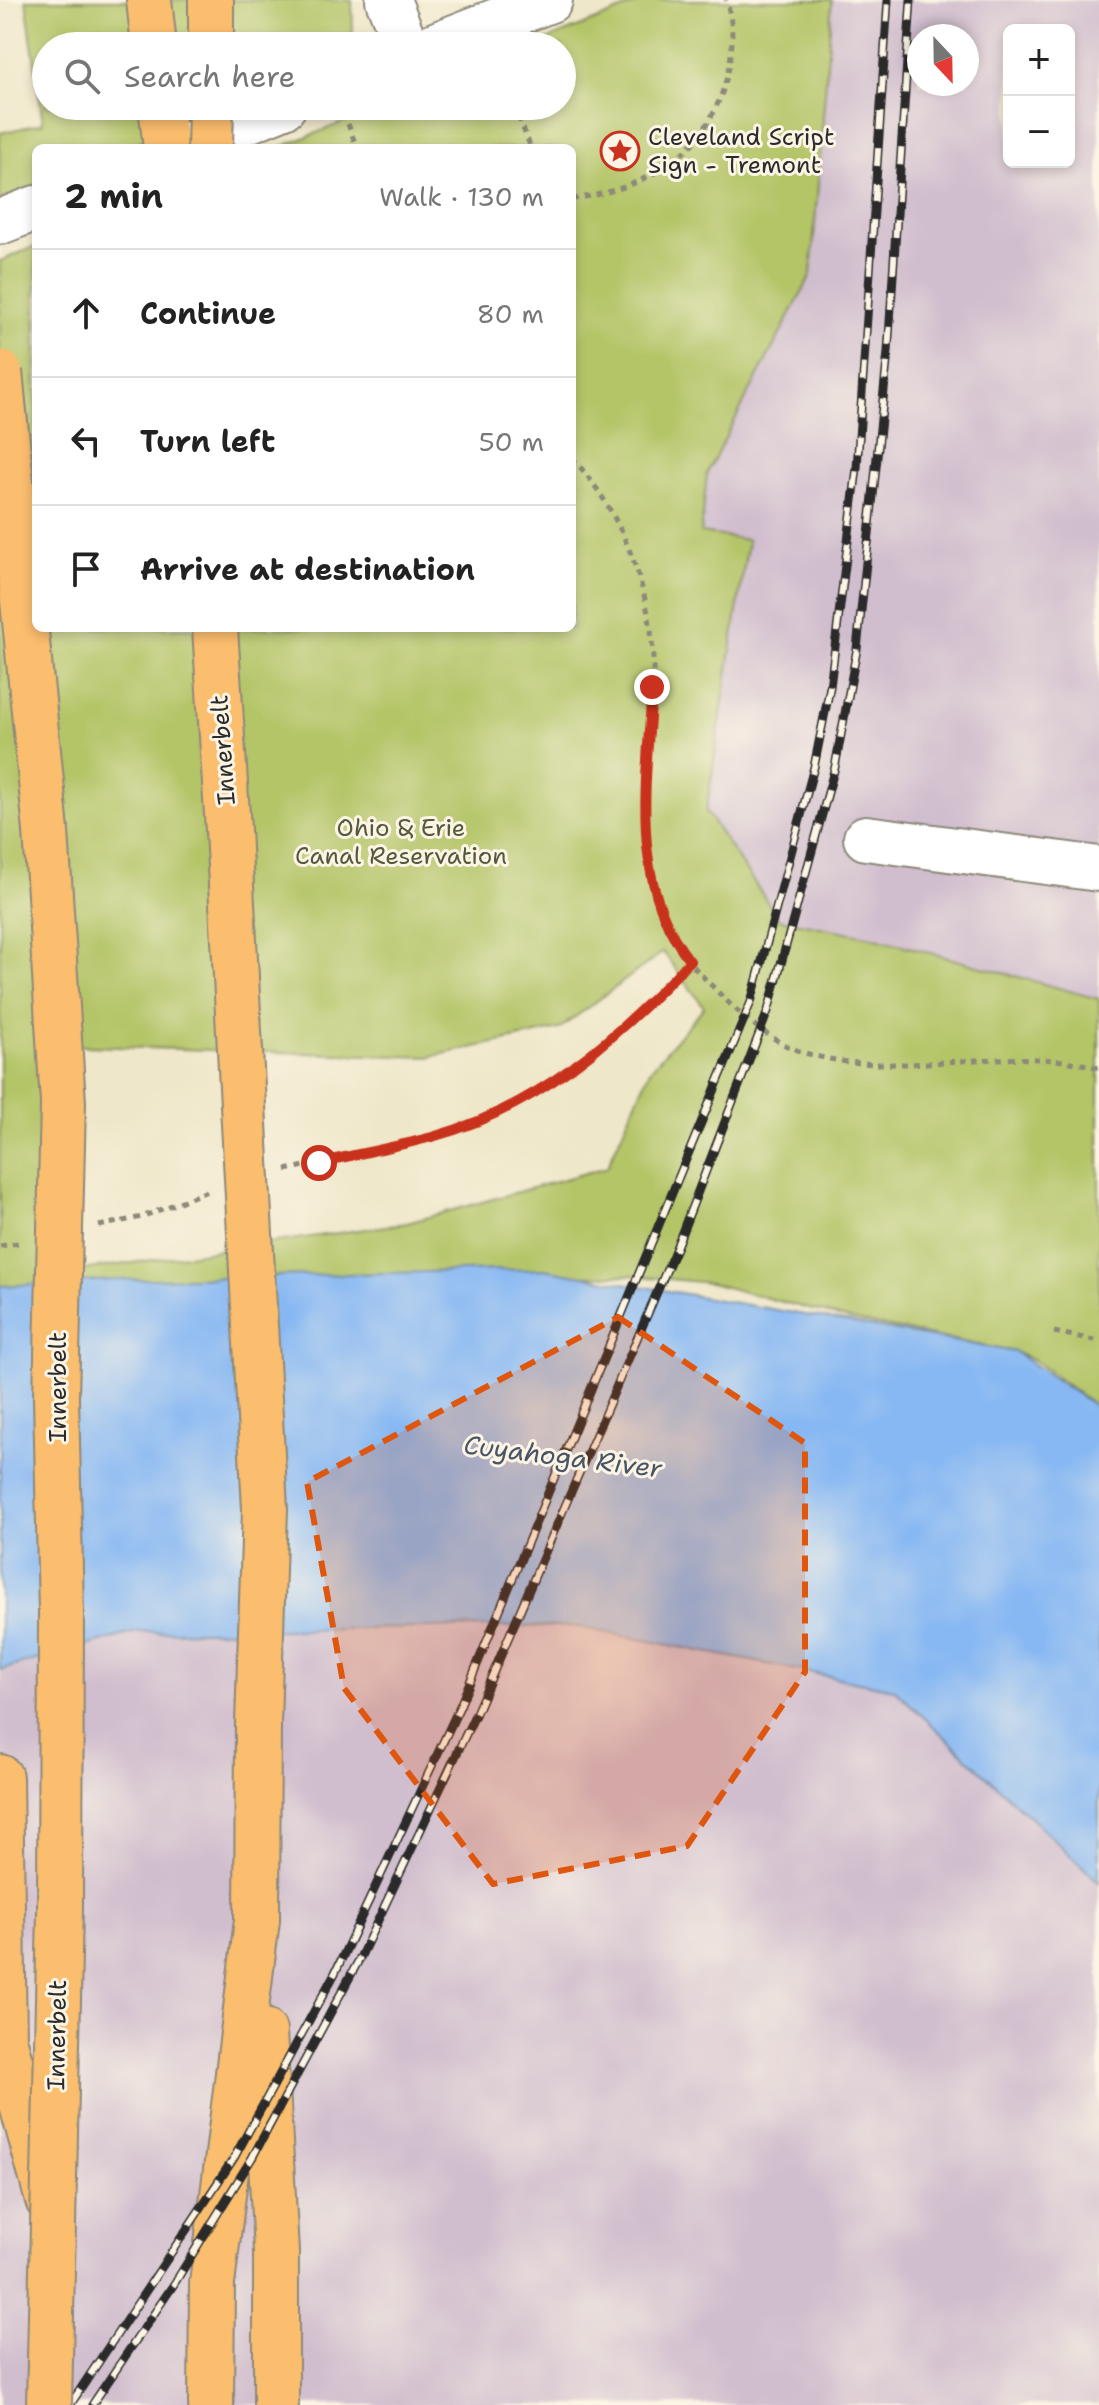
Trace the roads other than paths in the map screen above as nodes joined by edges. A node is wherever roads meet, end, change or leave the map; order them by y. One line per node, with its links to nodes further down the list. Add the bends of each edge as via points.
1 (149, 0): 5 (highway)
2 (211, 0): 6 (highway)
3 (388, 0): 7 (street)
4 (550, 0): 8 (street)
5 (152, 32)
6 (211, 32)
7 (401, 32)
8 (468, 32)
9 (163, 120): 12 (highway)
10 (211, 120): 14 (highway, bridge)
11 (250, 120): 13 (street)
12 (166, 144)
13 (191, 144)
14 (210, 144)
15 (32, 210): 16 (street)
16 (0, 222)
17 (0, 372): 23 (highway, Innerbelt, bridge, via 46,831 63,1103 56,1398 60,1909)
18 (215, 632): 22 (highway, Innerbelt, bridge, via 265,1509)
19 (866, 838): 20 (street)
20 (1099, 869)
21 (0, 1777): 23 (highway, bridge, via 4,2039)
22 (257, 1920): 25 (highway, Innerbelt, via 212,2284); 26 (highway, via 276,2252)
23 (53, 2217): 24 (highway, Innerbelt, bridge)
24 (49, 2405)
25 (211, 2405)
26 (276, 2405)

